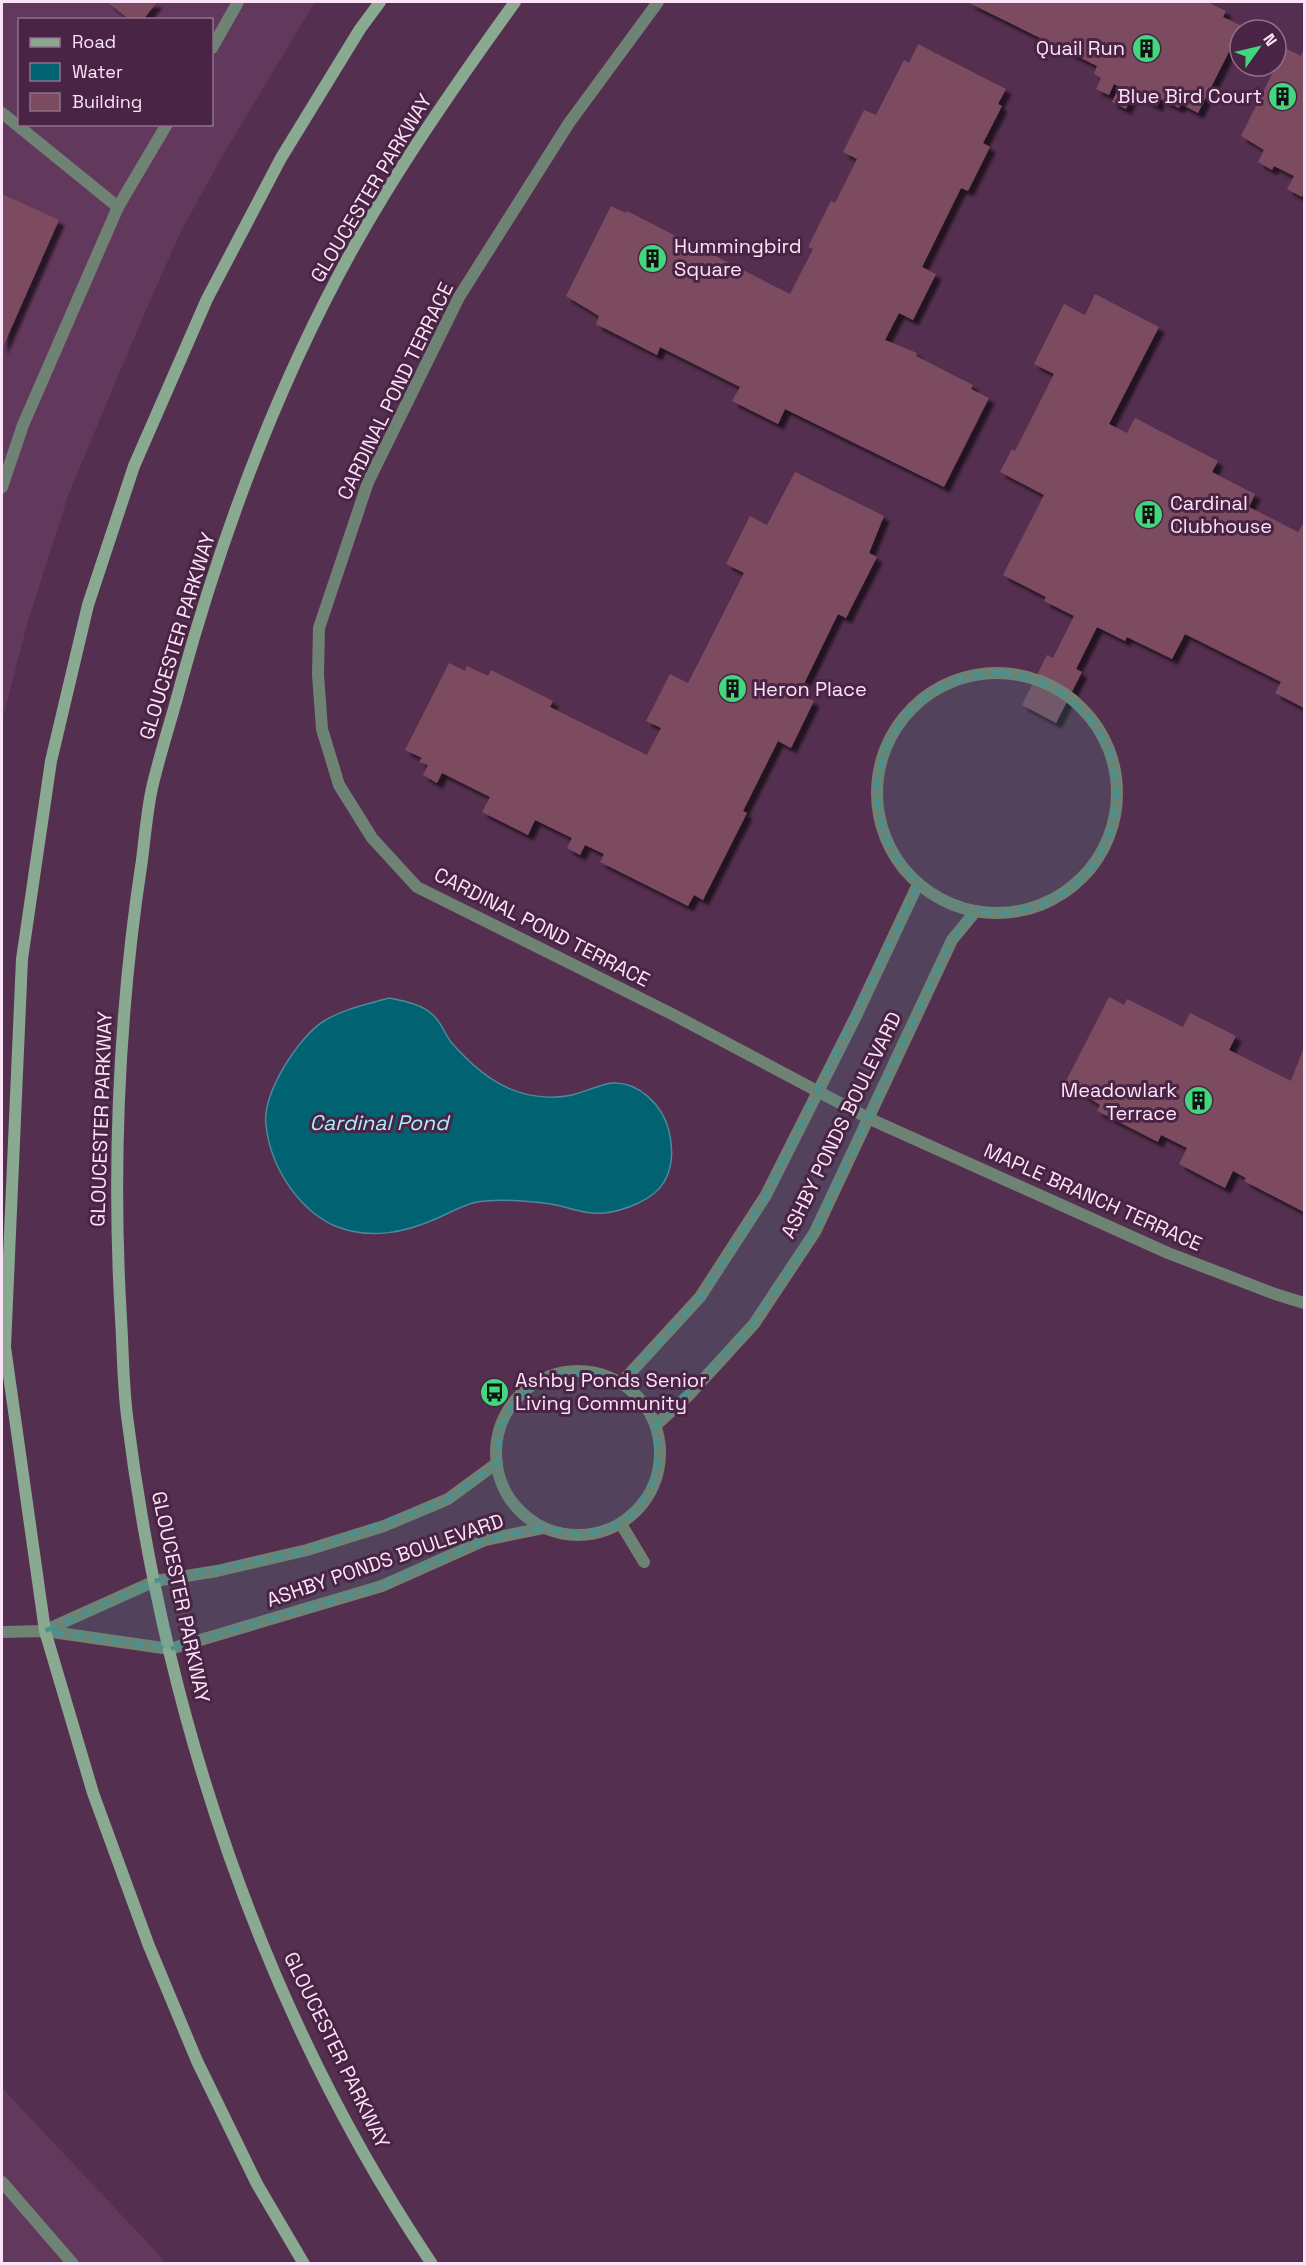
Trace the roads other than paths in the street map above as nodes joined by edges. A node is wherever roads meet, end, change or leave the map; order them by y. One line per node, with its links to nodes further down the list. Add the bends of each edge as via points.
1 (238, 2): 5 (street)
2 (380, 2): 24 (main road, via 281,158 207,299 134,466 88,605 51,761 22,959 5,1347)
3 (515, 2): 23 (main road, GLOUCESTER PARKWAY, via 456,83 383,196 316,321 260,445 201,611 152,790 128,957 119,1081 116,1237 126,1413)
4 (658, 2): 14 (street, CARDINAL POND TERRACE, via 569,123 459,297 368,482 319,628 322,729 339,785 372,838 417,887 670,1013)
5 (213, 46)
6 (2, 113): 8 (street)
7 (18, 126): 10 (street)
8 (18, 126)
9 (166, 126): 10 (street)
10 (118, 207): 11 (street, via 23,424)
11 (2, 487)
12 (918, 884): 13 (street, via 945,902); 13 (street, via 894,856 880,822 876,786 884,750 902,718 929,693 963,677 999,672 1035,679 1067,696 1093,722 1111,754 1118,790 1113,827 1098,860 1073,888 1044,905 1010,914); 14 (street, ASHBY PONDS BOULEVARD)
13 (975, 912): 15 (street, ASHBY PONDS BOULEVARD, via 952,940)
14 (818, 1093): 15 (street, CARDINAL POND TERRACE); 17 (street, ASHBY PONDS BOULEVARD, via 766,1195 717,1272 700,1297)
15 (870, 1119): 16 (street, MAPLE BRANCH TERRACE, via 1168,1253); 18 (street, ASHBY PONDS BOULEVARD, via 815,1232 754,1324)
16 (1305, 1303)
17 (621, 1383): 18 (street, ASHBY PONDS BOULEVARD, via 642,1401); 19 (street, ASHBY PONDS BOULEVARD, via 586,1372 549,1376 534,1384 508,1410 500,1427)
18 (656, 1425): 20 (street, ASHBY PONDS BOULEVARD, via 660,1442 657,1476 637,1511)
19 (497, 1463): 21 (street, ASHBY PONDS BOULEVARD, via 512,1502); 23 (street, ASHBY PONDS BOULEVARD, via 448,1499 384,1526 307,1550)
20 (621, 1524): 21 (street, ASHBY PONDS BOULEVARD, via 583,1536); 22 (street)
21 (543, 1528): 26 (street, ASHBY PONDS BOULEVARD, via 485,1540 382,1586)
22 (644, 1562)
23 (156, 1581): 24 (street, ASHBY PONDS BOULEVARD); 26 (main road, GLOUCESTER PARKWAY)
24 (45, 1631): 25 (street); 26 (street); 29 (main road, via 93,1793 149,1946 202,2071 257,2184)
25 (2, 1632)
26 (170, 1649): 30 (main road, GLOUCESTER PARKWAY, via 214,1812 255,1925 344,2118)
27 (2, 2182): 28 (street)
28 (73, 2264)
29 (304, 2264)
30 (432, 2264)

